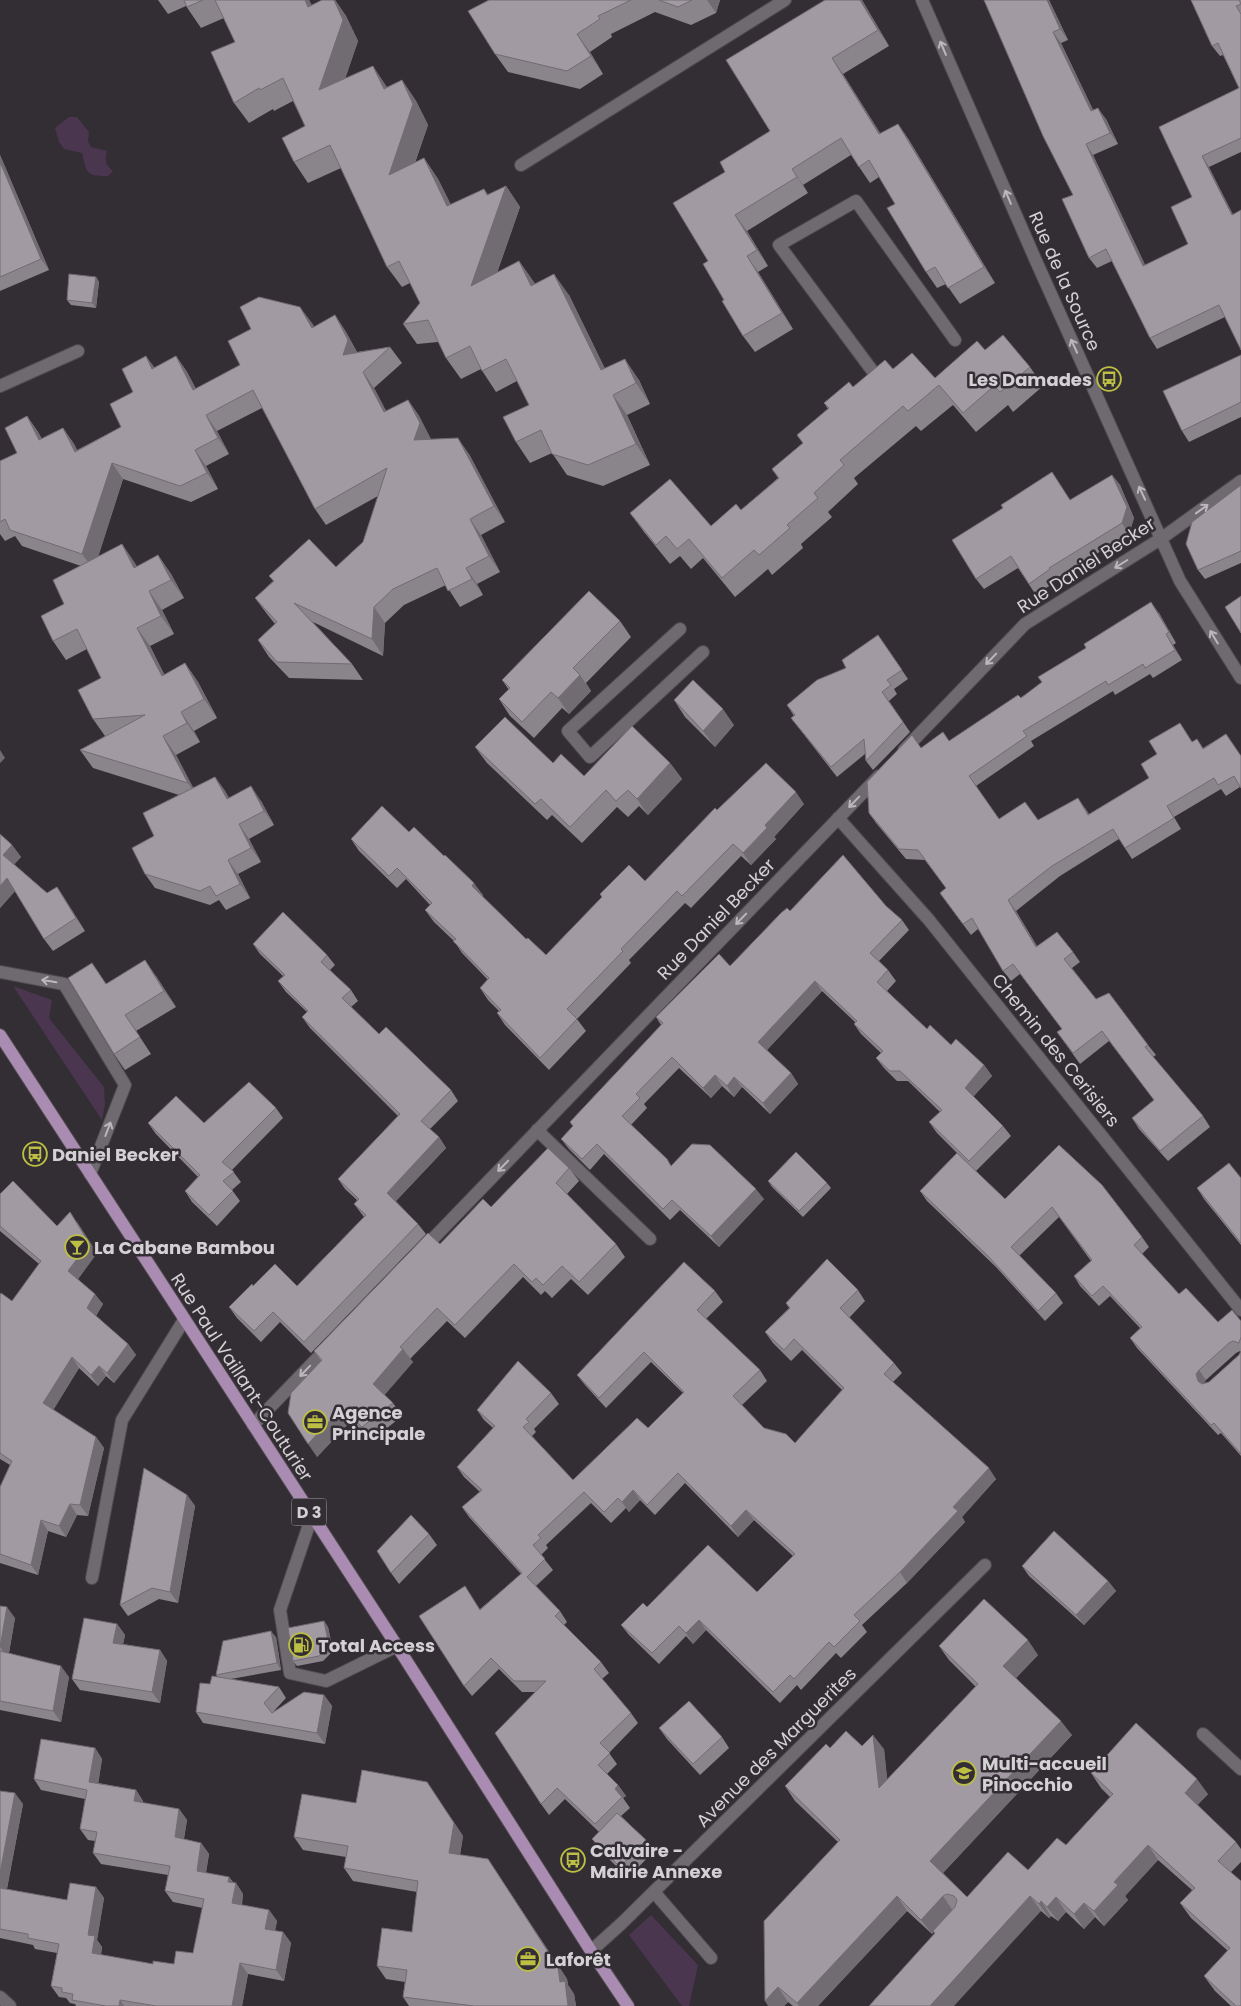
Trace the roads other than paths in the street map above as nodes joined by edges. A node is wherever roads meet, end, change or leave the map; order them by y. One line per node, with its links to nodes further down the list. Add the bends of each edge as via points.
1 (785, 0): 3 (street)
2 (922, 0): 9 (street, Rue de la Source, one-way to 2, via 1036,262)
3 (521, 165)
4 (956, 340): 6 (street, via 856,201 779,245)
5 (78, 351): 7 (street)
6 (871, 369)
7 (0, 386)
8 (1241, 480): 9 (street, Rue Daniel Becker, one-way to 8)
9 (1162, 538): 12 (street, Rue de la Source, one-way to 9, via 1180,581); 13 (street, Rue Daniel Becker, one-way to 13, via 1025,624)
10 (680, 628): 11 (street, via 568,731 590,757)
11 (703, 652)
12 (1241, 678)
13 (838, 818): 16 (street, Rue Daniel Becker, one-way to 16); 20 (street, Chemin des Cerisiers, via 929,920)
14 (0, 972): 17 (street, one-way to 14, via 124,1085 64,984)
15 (0, 1036): 17 (main road, Rue Paul Vaillant-Couturier / D 3)
16 (537, 1130): 18 (street); 19 (street, Rue Daniel Becker, one-way to 19)
17 (90, 1174): 21 (main road, Rue Paul Vaillant-Couturier / D 3)
18 (650, 1239)
19 (414, 1258)
20 (1241, 1310)
21 (184, 1320): 23 (main road, Rue Paul Vaillant-Couturier / D 3); 26 (street, via 122,1420)
22 (340, 1335): 23 (street, one-way to 23)
23 (253, 1425): 24 (main road, Rue Paul Vaillant-Couturier / D 3)
24 (312, 1516): 27 (main road, Rue Paul Vaillant-Couturier / D 3); 27 (street, via 280,1610 290,1673 326,1681)
25 (985, 1565): 30 (street, Avenue des Marguerites)
26 (92, 1578)
27 (397, 1646): 31 (main road, Rue Paul Vaillant-Couturier / D 3)
28 (1203, 1734): 29 (street)
29 (1241, 1769)
30 (654, 1892): 31 (street, Avenue des Marguerites); 32 (street)
31 (591, 1952): 33 (main road, Rue Paul Vaillant-Couturier / D 3)
32 (711, 1958)
33 (618, 1989): 36 (main road, Rue Paul Vaillant-Couturier / D 3); 37 (main road, Rue Paul Vaillant-Couturier / D 3)
34 (0, 1997): 35 (street)
35 (10, 2006)
36 (628, 2006)
37 (637, 2006)

